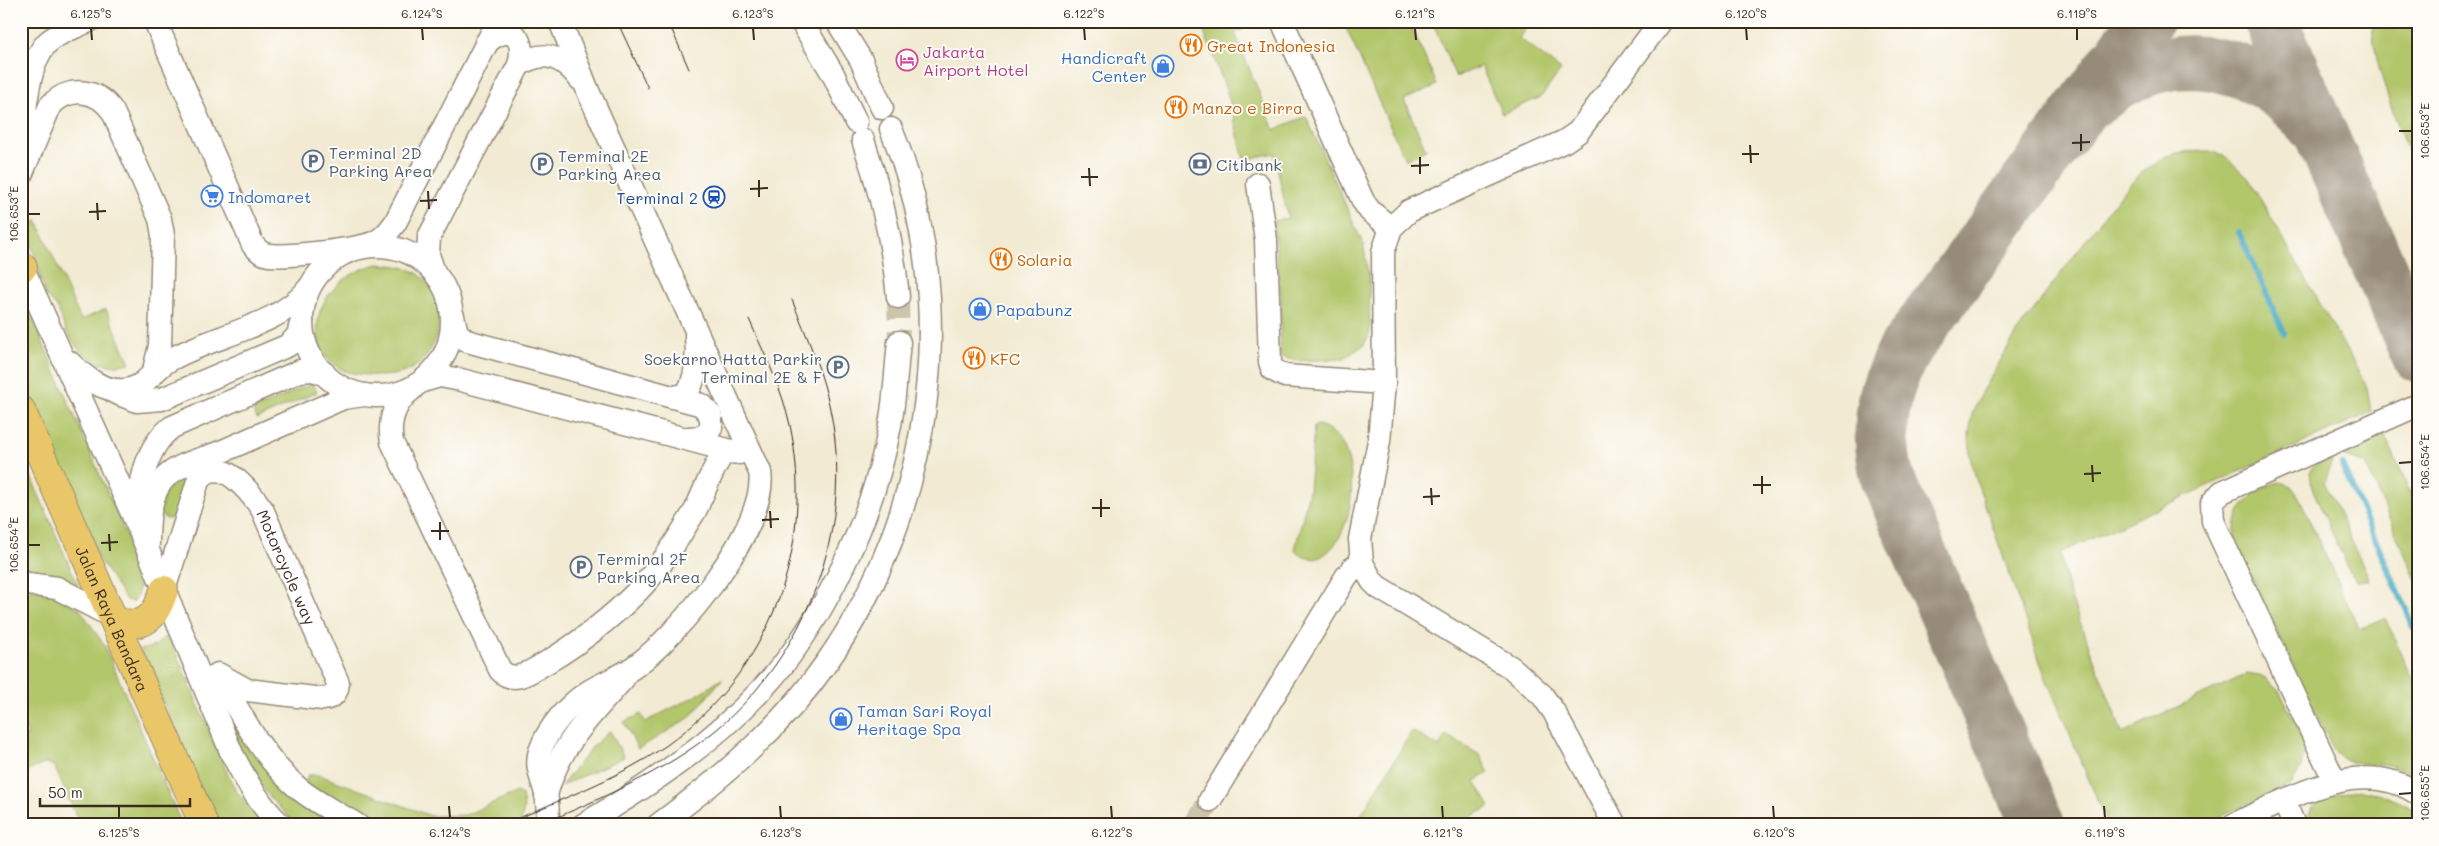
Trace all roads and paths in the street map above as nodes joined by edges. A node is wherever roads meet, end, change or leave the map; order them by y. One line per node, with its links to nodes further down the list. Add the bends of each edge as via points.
1 (89, 21): 14 (street, via 55,37 37,58 27,97)
2 (156, 21): 18 (street, via 253,245 259,252 277,255)
3 (498, 21): 9 (street)
4 (560, 21): 11 (street)
5 (800, 21): 22 (street, via 833,74 860,131 886,214)
6 (837, 21): 59 (street, via 861,60 887,119 912,191 923,245 928,289 926,403 903,512 852,623 801,696 732,768)
7 (1282, 21): 17 (street, via 1363,201)
8 (1661, 21): 17 (street, via 1578,132 1565,141 1409,211)
9 (486, 44): 10 (street, via 499,34 514,36 522,48); 12 (street)
10 (519, 65): 11 (street, via 537,55 560,60); 13 (street)
11 (588, 91): 25 (street)
12 (454, 107): 13 (street); 18 (street, via 395,223 385,236)
13 (487, 123): 20 (street, via 429,237 428,255)
14 (21, 171)
15 (21, 175): 28 (street, via 50,106 56,100 76,92 87,92 106,102 160,218 163,235 160,346)
16 (1258, 184): 31 (street, via 1266,240 1270,362 1273,370 1285,376)
17 (1391, 228): 31 (street, via 1383,252)
18 (357, 248): 20 (street, via 398,248 418,256); 21 (street, via 339,256)
19 (22, 263): 27 (street)
20 (435, 272): 23 (street, via 447,293)
21 (312, 284): 24 (street); 28 (street, via 288,309 168,360)
22 (898, 297)
23 (452, 316): 30 (street, via 457,333 467,341); 32 (street, via 451,339 444,356)
24 (302, 320): 29 (street, via 308,352); 33 (street, via 298,335 289,344 162,399 137,401)
25 (696, 330): 35 (street, via 691,386 685,395); 41 (street)
26 (899, 342): 50 (street, via 890,425 880,465 849,554 830,591 795,648 764,687 717,732)
27 (64, 356): 33 (street, via 86,377); 42 (street)
28 (153, 374): 33 (street, via 141,386 131,389)
29 (324, 374): 34 (street, via 351,392); 42 (street, via 300,371 164,433 144,470 139,502)
30 (598, 376): 35 (street); 38 (street)
31 (1384, 383): 43 (street, via 1379,441 1361,526)
32 (419, 384): 34 (street, via 393,395); 38 (street, via 447,376); 40 (street, via 395,407 390,424 392,442 500,670 508,677 514,678 548,662 579,642 633,594 661,564 703,496 718,460 727,453)
33 (105, 388)
34 (364, 395): 42 (street, via 342,398 190,462 169,474 154,497)
35 (673, 397): 39 (street, via 702,405 711,416 708,433 697,439)
36 (2418, 405): 48 (street, via 2231,488 2212,503 2213,522)
37 (21, 410): 46 (main road, Jalan Raya Bandara)
38 (587, 412): 39 (street)
39 (688, 438): 40 (street)
40 (736, 452): 41 (street, via 747,456)
41 (757, 466): 56 (street, via 761,489 739,543 719,576 670,634 634,666 579,699 549,733 538,762 546,795)
42 (144, 540): 45 (street)
43 (1362, 563): 51 (street, via 1346,577); 60 (street, via 1378,587 1527,679 1554,712)
44 (22, 581): 46 (street, via 57,588)
45 (164, 590): 46 (main road, via 158,609 149,619 133,624); 47 (street); 47 (street, Motorcycle way, via 198,480 213,470 233,476 262,509 338,683 335,694 323,699 247,690); 53 (street, via 232,754 249,786)
46 (114, 619): 54 (main road, Jalan Raya Bandara)
47 (218, 674): 55 (street, via 249,729 277,767 299,789)
48 (2335, 782): 49 (street, via 2381,779); 52 (street)
49 (2418, 794)
50 (628, 798): 57 (street); 58 (street, via 618,807)
51 (1210, 800)
52 (2284, 801): 61 (street); 62 (street)
53 (276, 820)
54 (204, 825)
55 (357, 825)
56 (548, 825)
57 (583, 825)
58 (613, 825)
59 (658, 825)
60 (1615, 825)
61 (2233, 825)
62 (2294, 825)

